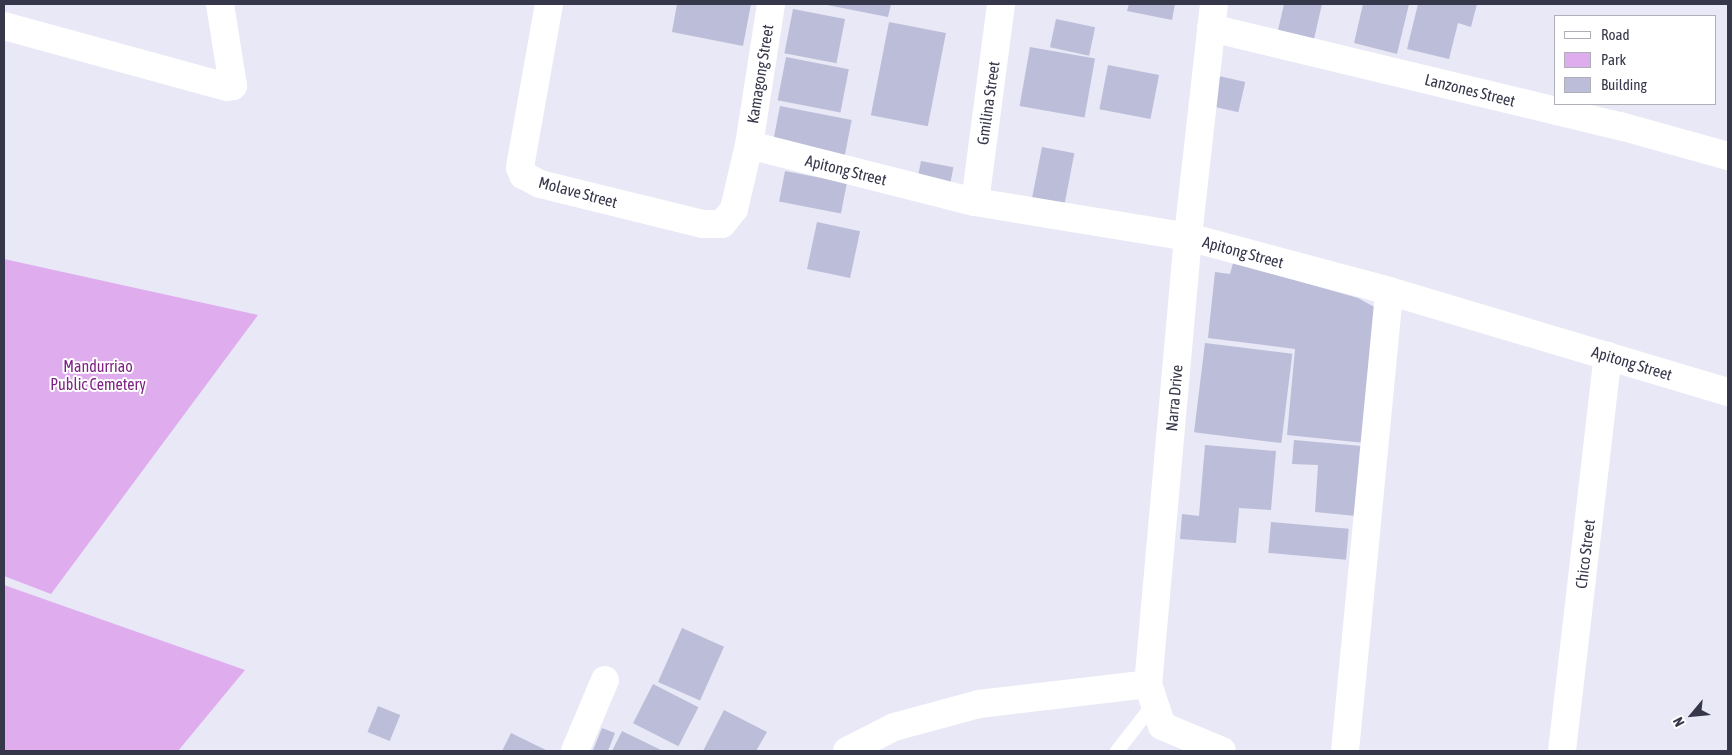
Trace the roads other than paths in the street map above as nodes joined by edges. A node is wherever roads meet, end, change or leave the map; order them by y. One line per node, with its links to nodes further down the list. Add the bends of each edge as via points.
1 (220, 4): 6 (street, via 233,86 228,87)
2 (549, 4): 7 (street, Molave Street, via 520,167 523,175 540,184 694,222 722,224 734,209)
3 (771, 4): 7 (street, Kamagong Street)
4 (1001, 4): 9 (street, Gmilina Street)
5 (1212, 16): 8 (street, Lanzones Street); 10 (street, Narra Drive)
6 (4, 26)
7 (749, 145): 9 (street, Apitong Street)
8 (1728, 156)
9 (975, 202): 10 (street, Apitong Street)
10 (1188, 237): 11 (street, Apitong Street); 15 (street, Narra Drive)
11 (1389, 291): 12 (street, Apitong Street); 20 (street)
12 (1608, 356): 13 (street, Apitong Street); 21 (street, Chico Street)
13 (1728, 392)
14 (605, 680): 16 (street)
15 (1151, 695): 17 (street, via 979,704 894,727); 18 (lane); 19 (street, via 1162,726)
16 (575, 751)
17 (846, 751)
18 (1117, 751)
19 (1222, 751)
20 (1345, 751)
21 (1562, 751)

